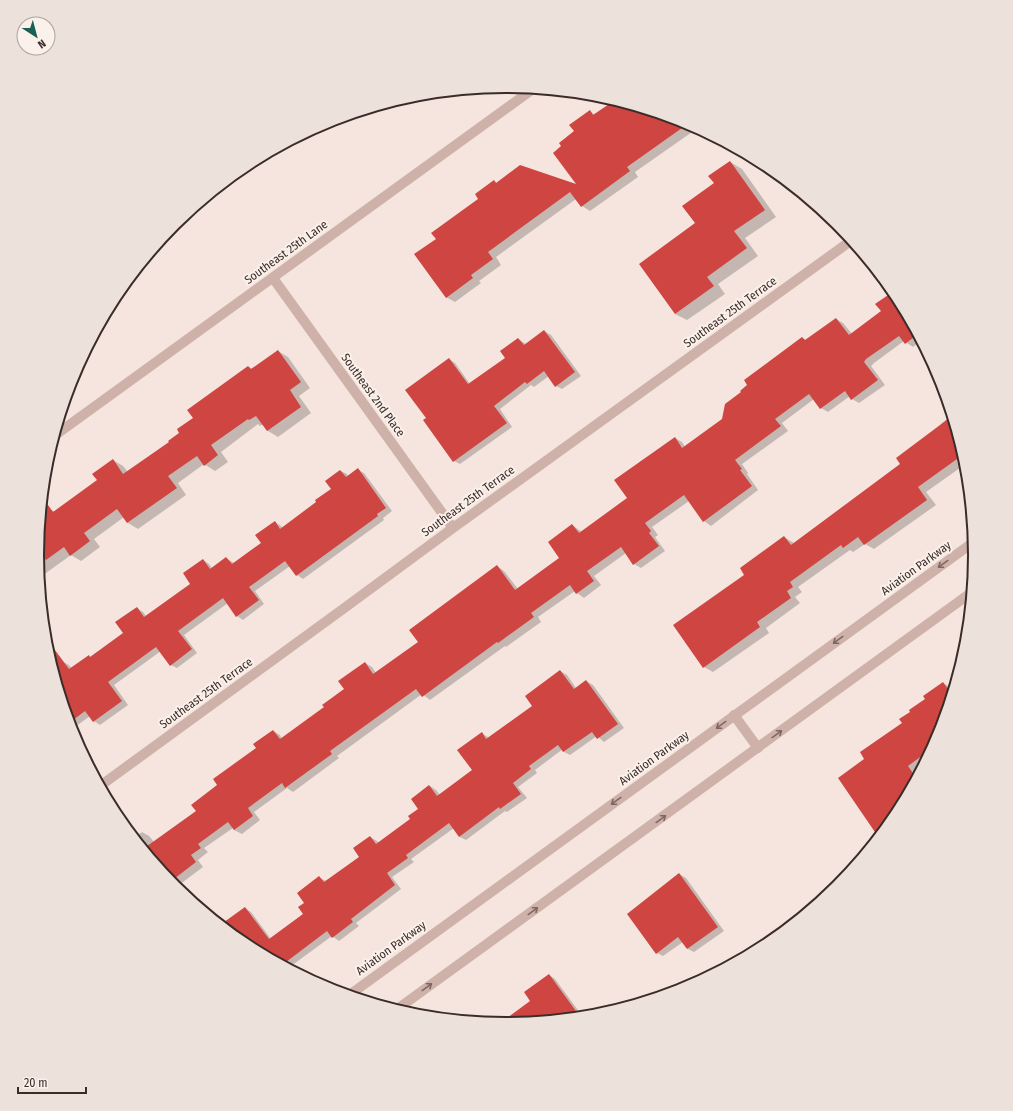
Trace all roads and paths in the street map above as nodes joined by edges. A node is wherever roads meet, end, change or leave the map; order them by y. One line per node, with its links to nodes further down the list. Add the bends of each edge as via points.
1 (527, 94): 3 (street, Southeast 25th Lane)
2 (847, 243): 5 (street, Southeast 25th Terrace)
3 (273, 278): 4 (street, Southeast 25th Lane); 5 (street, Southeast 2nd Place)
4 (62, 430)
5 (452, 528): 10 (street, Southeast 25th Terrace)
6 (969, 546): 8 (street, Aviation Parkway, one-way to 8)
7 (967, 596): 9 (street, one-way to 7)
8 (734, 715): 9 (street); 11 (street, Aviation Parkway, one-way to 11)
9 (758, 748): 12 (street, one-way to 9)
10 (104, 783)
11 (354, 992)
12 (402, 1006)

